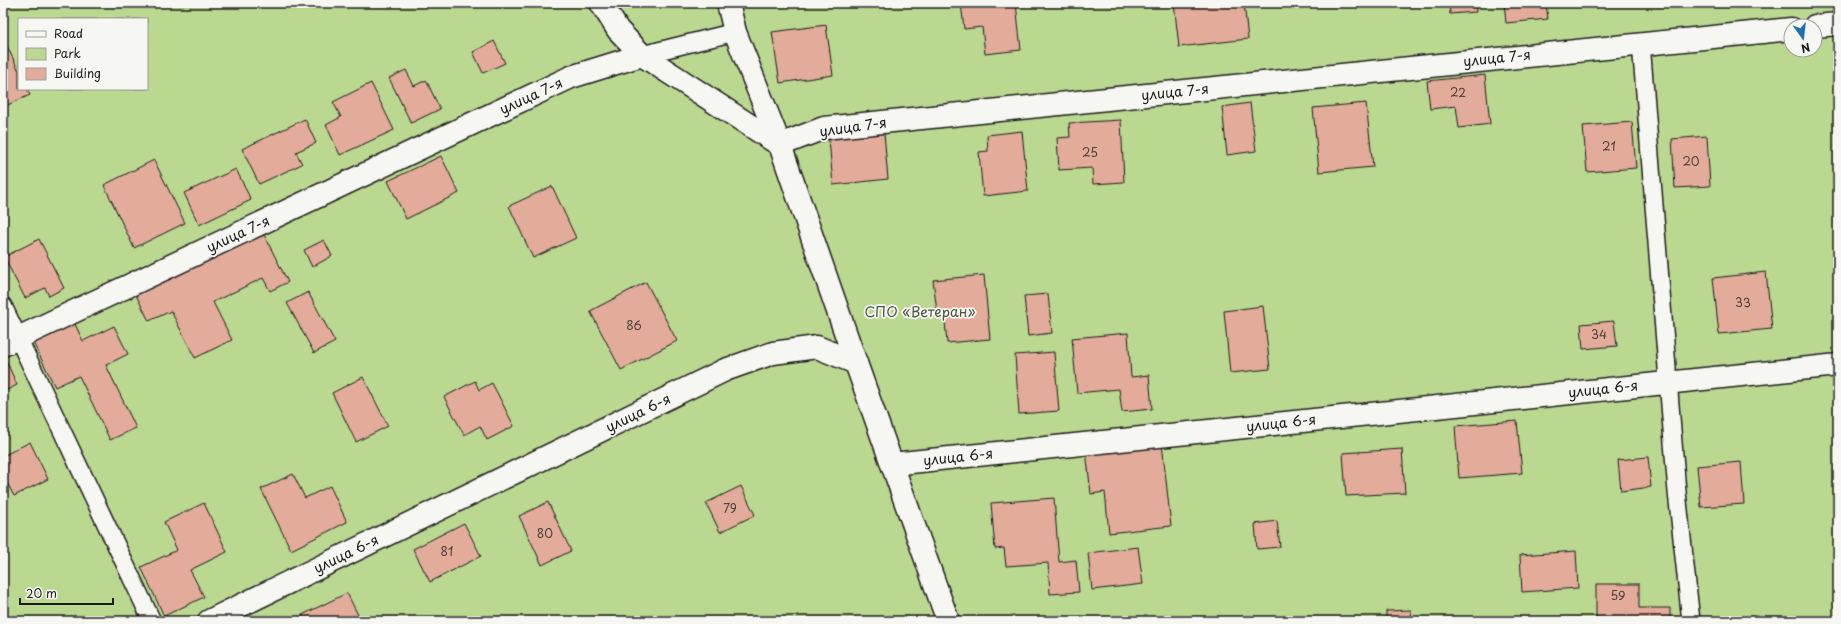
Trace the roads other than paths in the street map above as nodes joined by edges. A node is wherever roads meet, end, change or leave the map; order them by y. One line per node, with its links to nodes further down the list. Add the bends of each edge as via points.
1 (601, 3): 8 (street, via 618,30)
2 (728, 3): 6 (street)
3 (1838, 24): 4 (street)
4 (1823, 25)
5 (1783, 30): 7 (street, улица 7-я)
6 (735, 32): 8 (lane); 9 (street)
7 (1641, 43): 9 (street, улица 7-я, via 824,128); 14 (lane)
8 (642, 55): 9 (street); 11 (street, улица 7-я, via 571,77)
9 (780, 145): 12 (street)
10 (3, 306): 11 (lane)
11 (11, 341): 16 (lane)
12 (856, 363): 15 (street); 17 (street, улица 6-я, via 817,347 773,353 725,370)
13 (1838, 365): 14 (street, улица 6-я)
14 (1668, 382): 15 (street, улица 6-я); 19 (lane)
15 (892, 464): 18 (street)
16 (152, 621)
17 (209, 621)
18 (948, 621)
19 (1691, 621)

